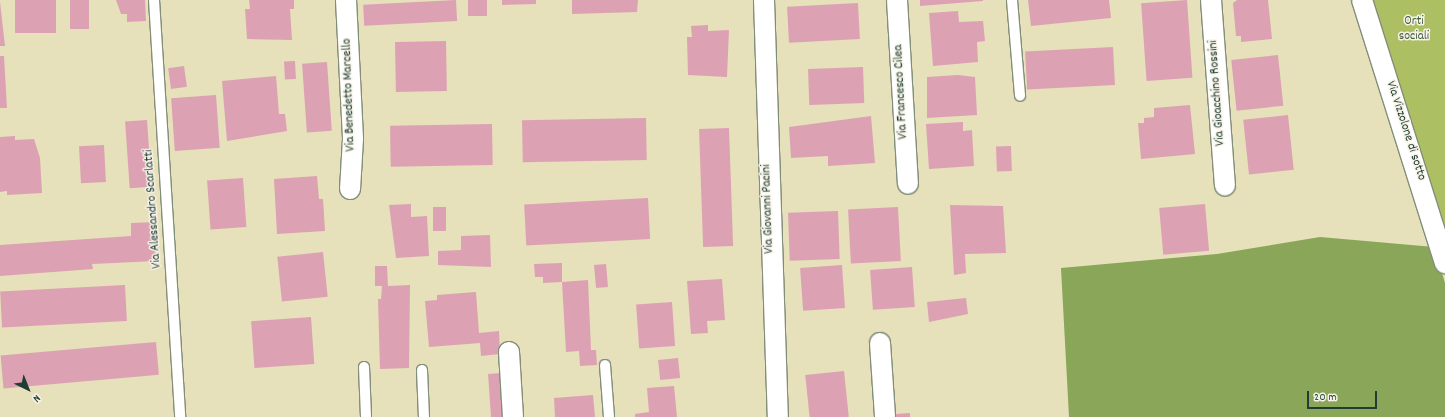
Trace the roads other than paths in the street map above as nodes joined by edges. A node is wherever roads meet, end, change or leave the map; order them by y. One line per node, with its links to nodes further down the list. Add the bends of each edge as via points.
1 (154, 0): 18 (lane, Via Alessandro Scarlatti)
2 (346, 0): 11 (street, Via Benedetto Marcello, via 353,139)
3 (764, 0): 23 (street, Via Giovanni Pacini)
4 (897, 0): 9 (street, Via Francesco Cilea)
5 (1012, 0): 8 (lane)
6 (1211, 0): 10 (street, Via Gioacchino Rossini)
7 (1362, 0): 12 (street, Via Vizzolone di sotto)
8 (1020, 96)
9 (908, 184)
10 (1225, 185)
11 (350, 189)
12 (1445, 263)
13 (880, 343): 24 (street)
14 (509, 352): 21 (street)
15 (605, 365): 22 (lane)
16 (364, 367): 19 (lane)
17 (422, 370): 20 (lane)
18 (180, 417)
19 (366, 417)
20 (424, 417)
21 (513, 417)
22 (609, 417)
23 (778, 417)
24 (885, 417)

